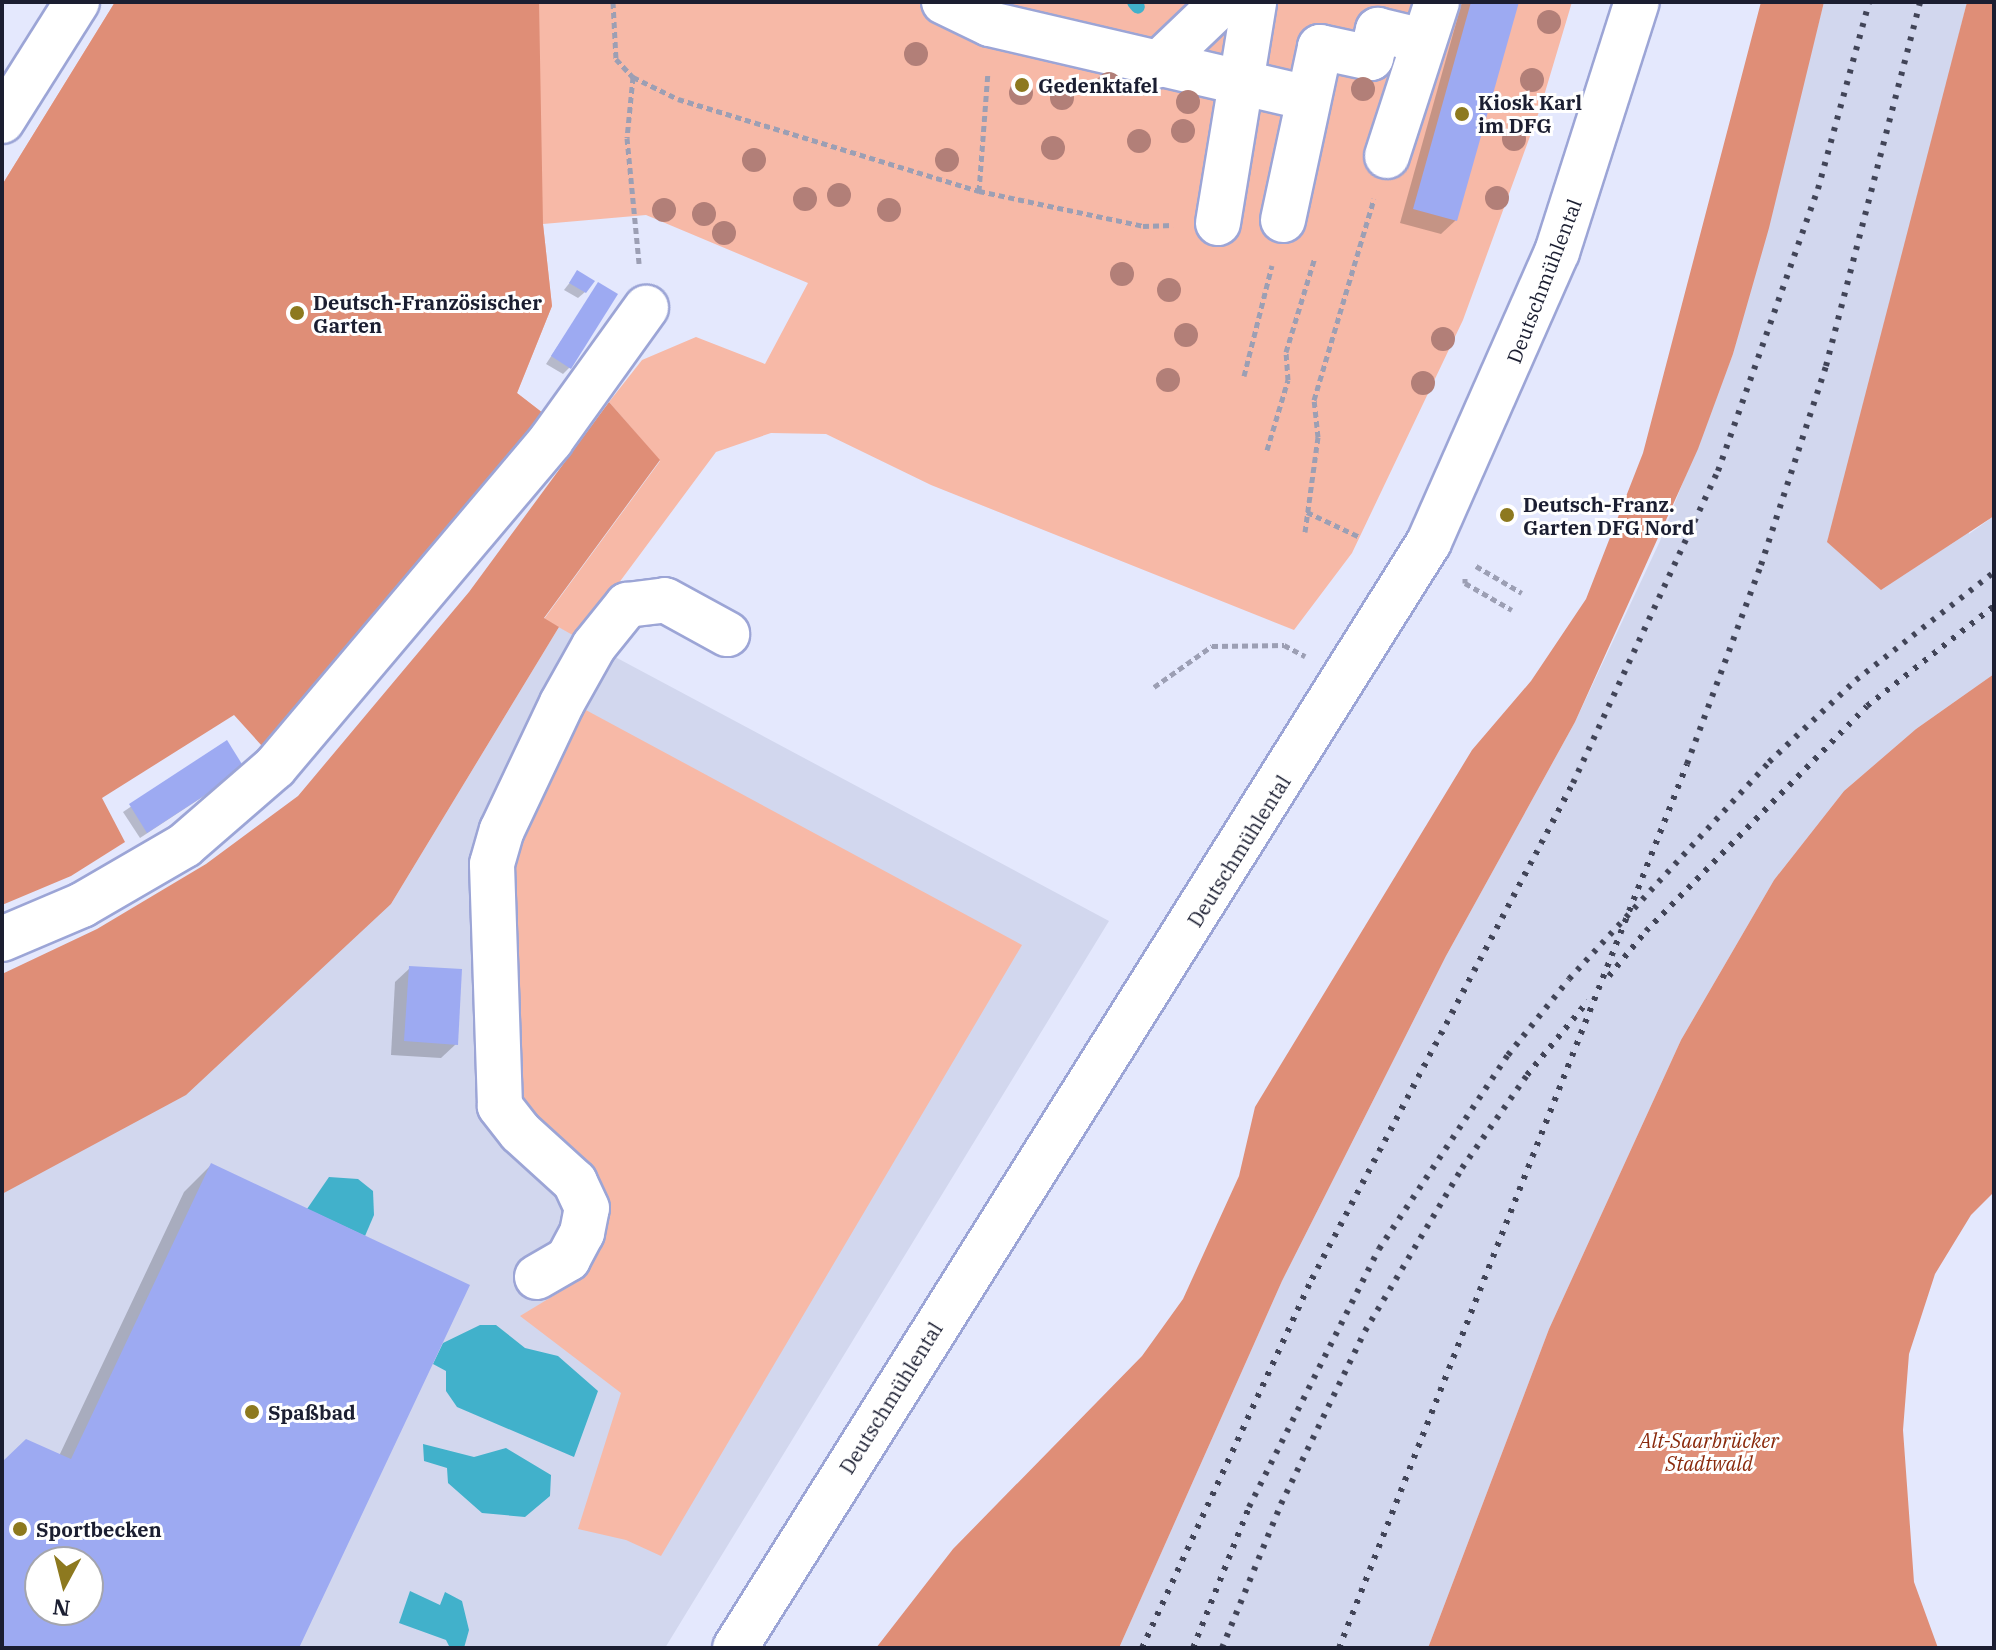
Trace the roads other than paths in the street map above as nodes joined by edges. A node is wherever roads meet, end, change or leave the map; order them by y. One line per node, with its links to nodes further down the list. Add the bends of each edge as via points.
1 (77, 2): 10 (main road)
2 (944, 2): 7 (main road, via 990,24)
3 (1223, 2): 7 (main road)
4 (1254, 2): 8 (main road)
5 (1637, 2): 18 (main road, Deutschmühlental, via 1587,169 1522,343 1429,542)
6 (1430, 22): 9 (main road, via 1378,30 1371,58 1320,47); 11 (main road)
7 (1156, 66): 8 (main road)
8 (1237, 83): 9 (main road); 13 (main road)
9 (1308, 98): 12 (main road)
10 (2, 121)
11 (1387, 156)
12 (1283, 220)
13 (1218, 223)
14 (646, 308): 16 (main road, via 551,440 275,767 185,845 82,905)
15 (727, 634): 17 (main road, via 665,600 627,605 594,646 502,830 492,864 500,1106 520,1132 575,1182 587,1208 582,1233 568,1259)
16 (2, 939)
17 (537, 1277)
18 (735, 1648)

